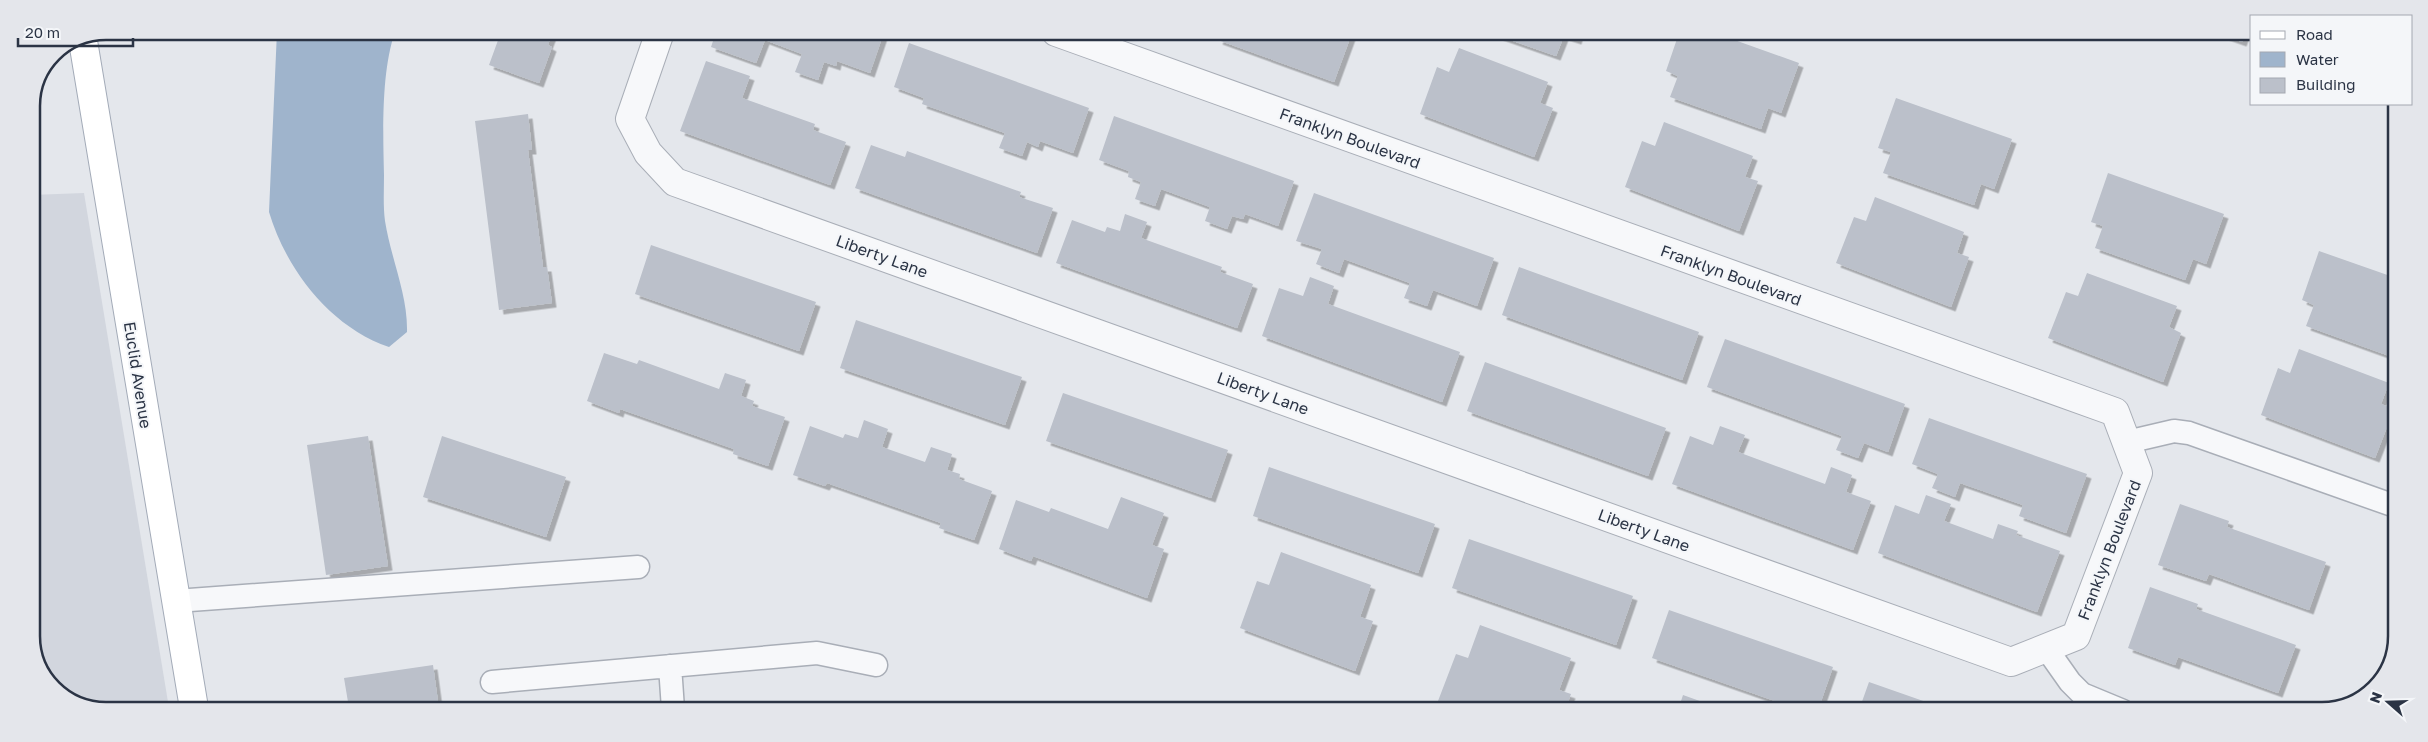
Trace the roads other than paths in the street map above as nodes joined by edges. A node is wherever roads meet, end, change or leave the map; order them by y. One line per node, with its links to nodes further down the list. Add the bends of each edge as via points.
1 (657, 40): 9 (street, Liberty Lane, via 630,119 648,154 676,182)
2 (1078, 40): 4 (street, Franklyn Boulevard, via 2115,412)
3 (84, 44): 7 (main road, Euclid Avenue)
4 (2127, 442): 5 (lane, via 2174,430 2189,433); 8 (street, Franklyn Boulevard, via 2138,473 2076,636)
5 (2388, 504)
6 (638, 567): 7 (lane)
7 (176, 601): 13 (main road, Euclid Avenue)
8 (2046, 648): 9 (street, Franklyn Boulevard); 15 (lane, via 2082,694)
9 (2011, 662)
10 (876, 665): 11 (lane, via 817,653)
11 (670, 666): 12 (lane); 14 (lane)
12 (492, 682)
13 (193, 702)
14 (673, 702)
15 (2102, 702)

